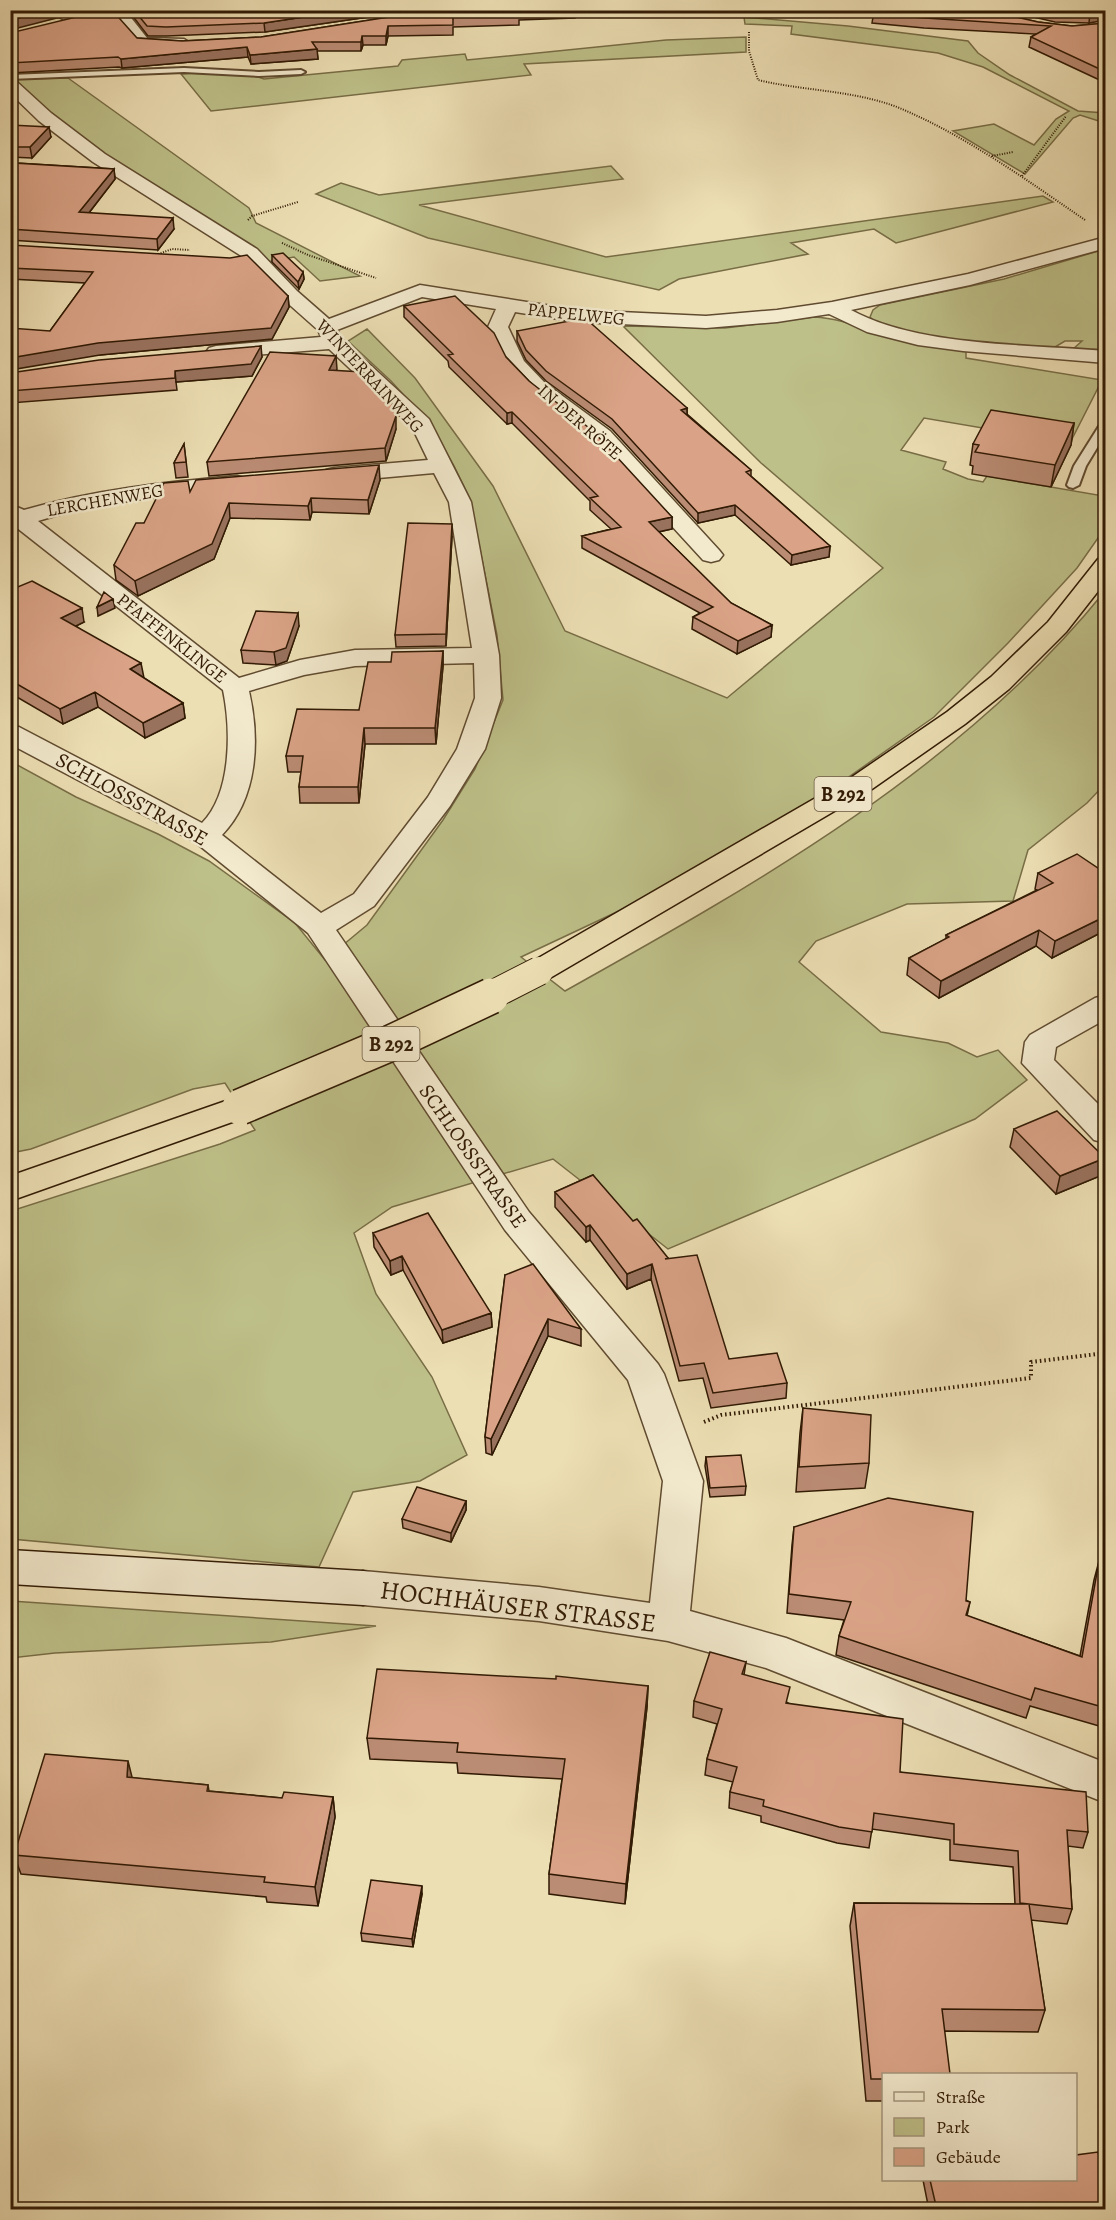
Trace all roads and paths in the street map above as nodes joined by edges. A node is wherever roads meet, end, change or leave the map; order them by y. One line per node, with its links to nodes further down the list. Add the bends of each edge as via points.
1 (114, 11): 5 (street, via 143,42)
2 (54, 18): 3 (street)
3 (80, 19)
4 (749, 32): 11 (path, via 751,60 758,80 835,91 896,107)
5 (202, 44)
6 (301, 72): 7 (lane, via 184,70)
7 (10, 77)
8 (10, 84): 21 (street, WINTERRAINWEG, via 99,158 250,253)
9 (1066, 116): 12 (path)
10 (1013, 152): 11 (path)
11 (992, 156): 12 (path)
12 (1022, 176): 15 (path)
13 (298, 202): 14 (path, via 252,216 247,220)
14 (253, 226)
15 (1093, 226)
16 (279, 241): 18 (path, via 308,255)
17 (1106, 242): 20 (street, PAPPELWEG, via 970,279)
18 (420, 291): 19 (street, PAPPELWEG); 21 (street)
19 (509, 306): 20 (street, PAPPELWEG, via 577,316 706,322); 30 (street, IN DER RÖTE, via 498,327 515,363 538,387 602,436)
20 (832, 308): 23 (street, via 890,334 944,344)
21 (330, 334): 22 (street); 25 (street, WINTERRAINWEG, via 421,424)
22 (194, 354)
23 (1106, 357)
24 (1106, 423): 28 (lane)
25 (442, 466): 26 (street); 32 (street, WINTERRAINWEG, via 460,502)
26 (312, 476)
27 (257, 481): 29 (street, LERCHENWEG, via 135,491)
28 (1073, 485)
29 (15, 515): 33 (street, PFAFFENKLINGE)
30 (711, 555)
31 (1106, 564): 39 (highway, B 292, bridge, via 1057,627 1000,683 956,718 862,783 539,971 455,1015 240,1107)
32 (486, 655): 33 (street, via 355,658 300,668); 36 (street, WINTERRAINWEG, via 488,698 471,749 446,790 364,900)
33 (235, 687): 35 (street, PFAFFENKLINGE, via 242,720 236,791 222,819)
34 (10, 733): 35 (street, SCHLOSSSTRASSE)
35 (205, 836): 36 (street, SCHLOSSSTRASSE)
36 (320, 927): 41 (street, SCHLOSSSTRASSE, via 517,1221 645,1374)
37 (1106, 1005): 38 (street, via 1041,1042 1038,1063)
38 (1106, 1132)
39 (10, 1189)
40 (1106, 1353): 41 (path, via 1031,1362 1031,1378 721,1415)
41 (666, 1436): 43 (street, SCHLOSSSTRASSE, via 683,1481)
42 (10, 1567): 43 (street, HOCHHÄUSER STRASSE, via 363,1588 539,1604)
43 (668, 1623): 44 (street, HOCHHÄUSER STRASSE, via 771,1651)
44 (1106, 1783)

